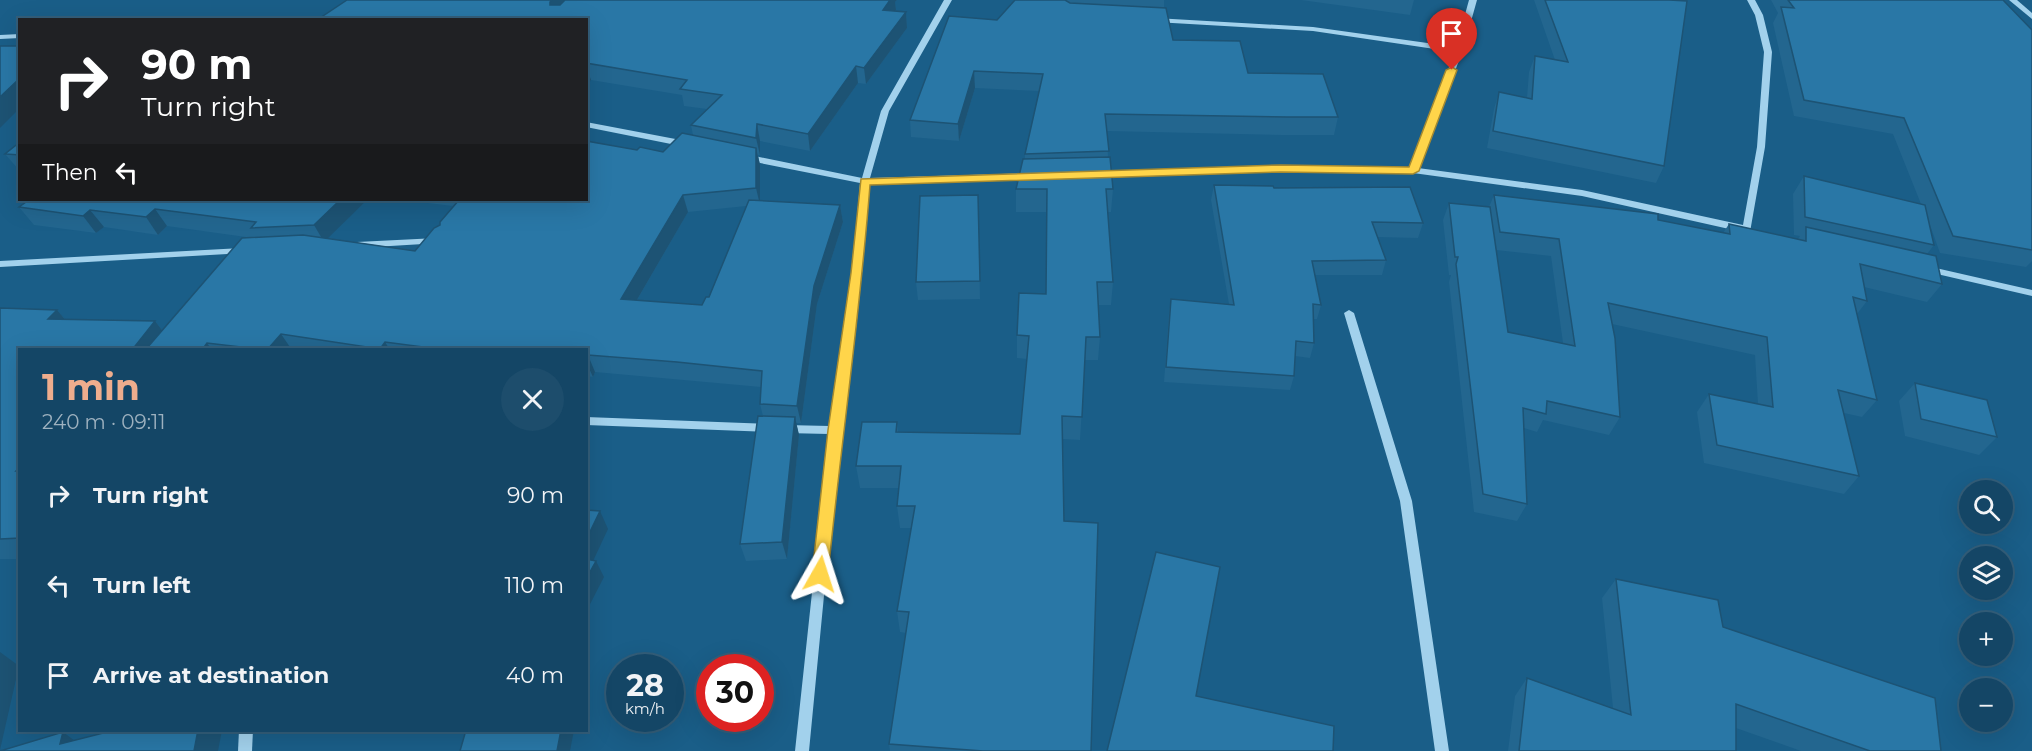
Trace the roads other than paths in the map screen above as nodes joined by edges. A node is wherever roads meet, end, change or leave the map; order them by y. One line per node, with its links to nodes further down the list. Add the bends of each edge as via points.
1 (948, 0): 16 (street, via 885,111)
2 (1473, 0): 9 (street)
3 (1751, 0): 17 (street, via 1768,52 1761,147)
4 (2013, 0): 5 (street)
5 (2032, 17)
6 (1151, 20): 9 (street, via 1313,29)
7 (18, 36): 8 (street)
8 (0, 37)
9 (1459, 50): 13 (street)
10 (588, 124): 11 (street)
11 (691, 146)
12 (737, 155): 16 (street)
13 (1413, 171): 14 (street, via 1281,169); 17 (street, via 1582,193)
14 (1091, 174)
15 (1043, 176): 16 (street)
16 (865, 181): 27 (street, via 857,273)
17 (1748, 230): 18 (street)
18 (1759, 232)
19 (442, 241): 20 (street)
20 (346, 246)
21 (251, 251): 22 (street)
22 (0, 264)
23 (1918, 267): 24 (street)
24 (2032, 293)
25 (1349, 314): 31 (street, via 1406,501)
26 (588, 421): 27 (street)
27 (835, 430): 30 (street)
28 (246, 732): 29 (street)
29 (245, 751)
30 (802, 751)
31 (1442, 751)

